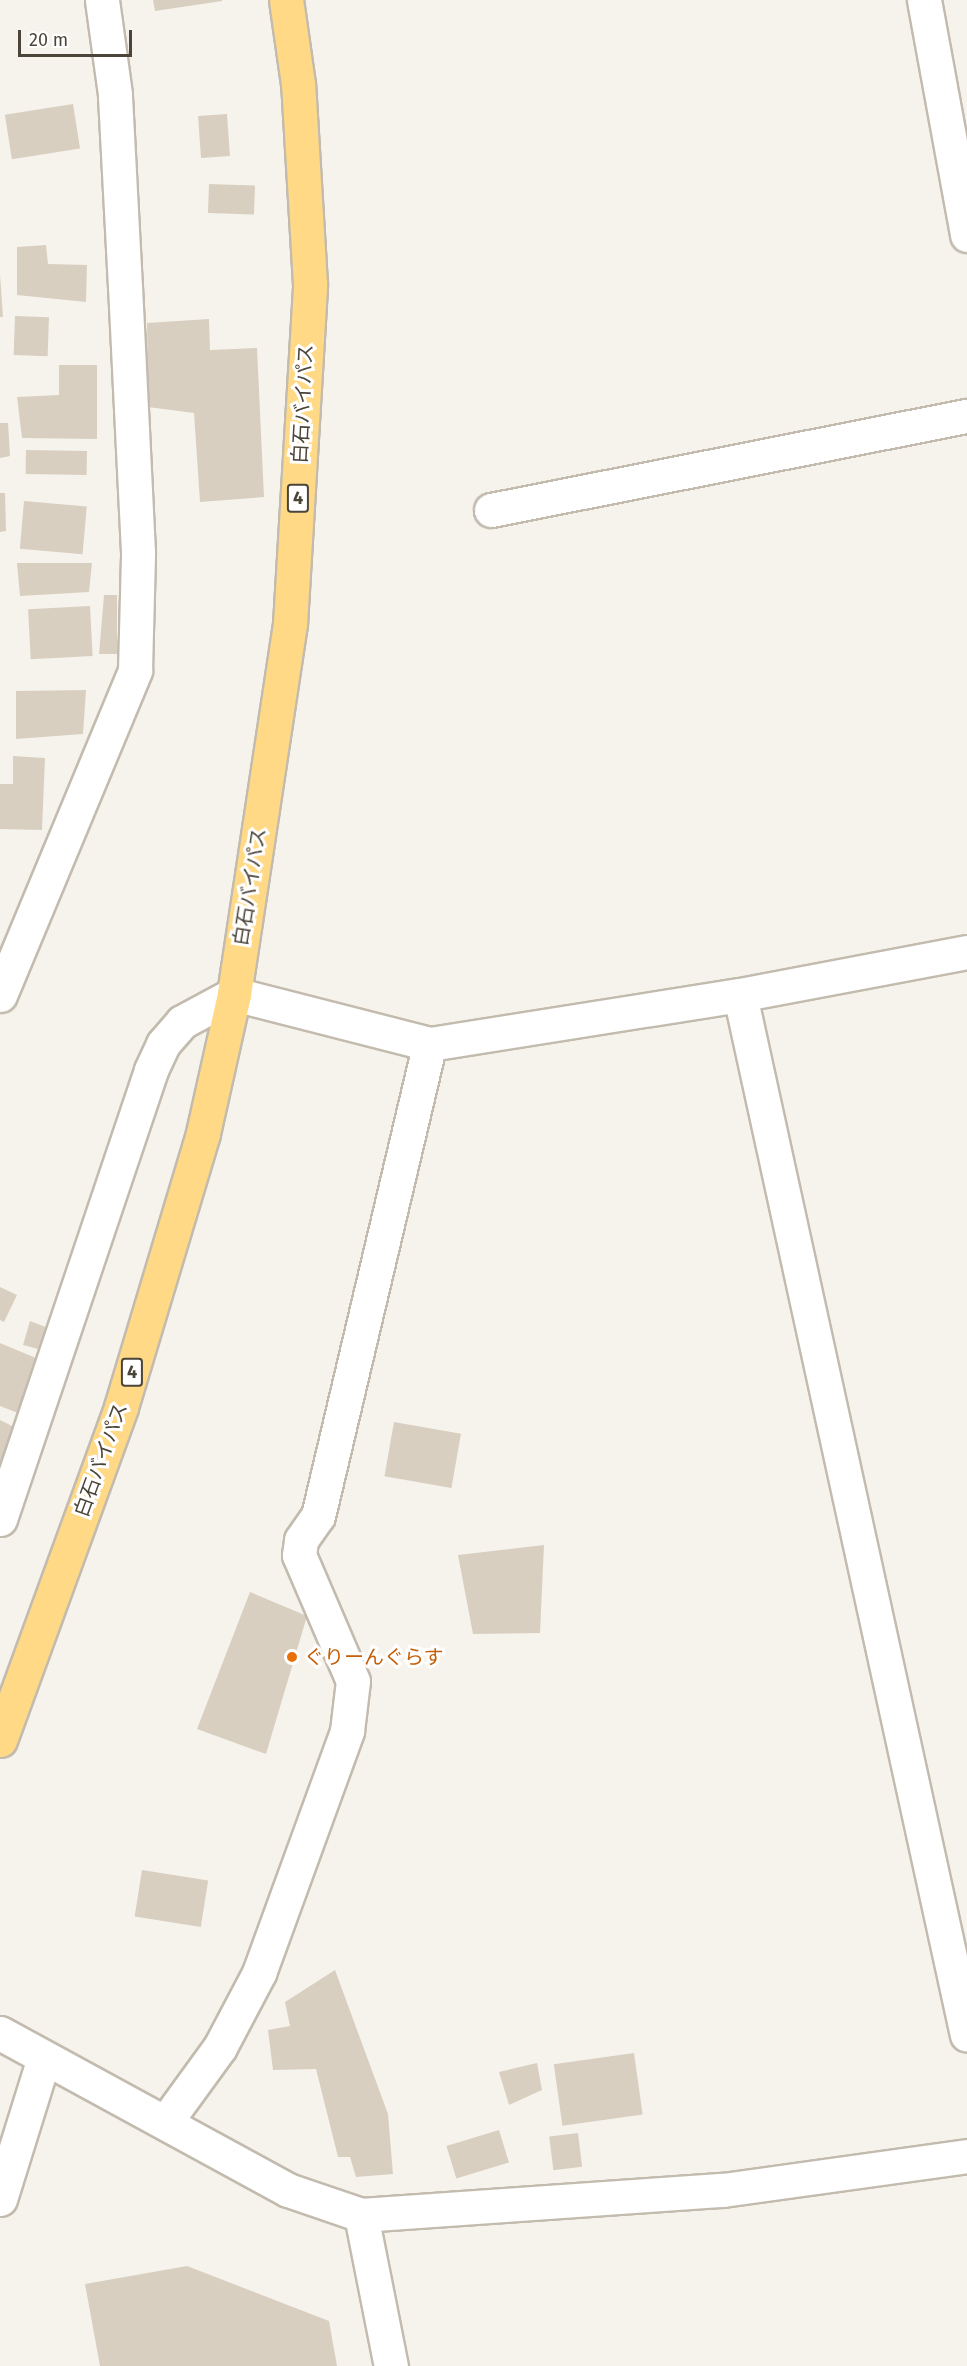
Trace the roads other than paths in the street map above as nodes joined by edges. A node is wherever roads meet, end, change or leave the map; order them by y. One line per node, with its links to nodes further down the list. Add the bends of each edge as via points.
1 (102, 0): 7 (street, via 116,94 138,552 135,670)
2 (286, 0): 10 (highway, 白石バイパス / 4, via 298,84 309,296 290,624)
3 (924, 0): 4 (street)
4 (967, 235)
5 (967, 416): 6 (street)
6 (491, 510)
7 (12, 938): 9 (street)
8 (967, 952): 11 (street)
9 (0, 994)
10 (234, 994): 12 (street); 13 (street, via 182,1022 159,1053); 14 (highway, 白石バイパス / 4, via 203,1133 121,1407)
11 (740, 995): 12 (street); 16 (street)
12 (430, 1044): 18 (street, via 318,1516 301,1540 299,1556 353,1681 347,1731 259,1973 220,2047)
13 (0, 1518)
14 (0, 1740)
15 (0, 2033): 17 (street)
16 (967, 2035)
17 (44, 2058): 18 (street); 20 (street)
18 (167, 2120): 21 (street, via 288,2190)
19 (967, 2156): 21 (street, via 723,2190)
20 (0, 2199)
21 (361, 2215): 22 (street)
22 (391, 2366)

